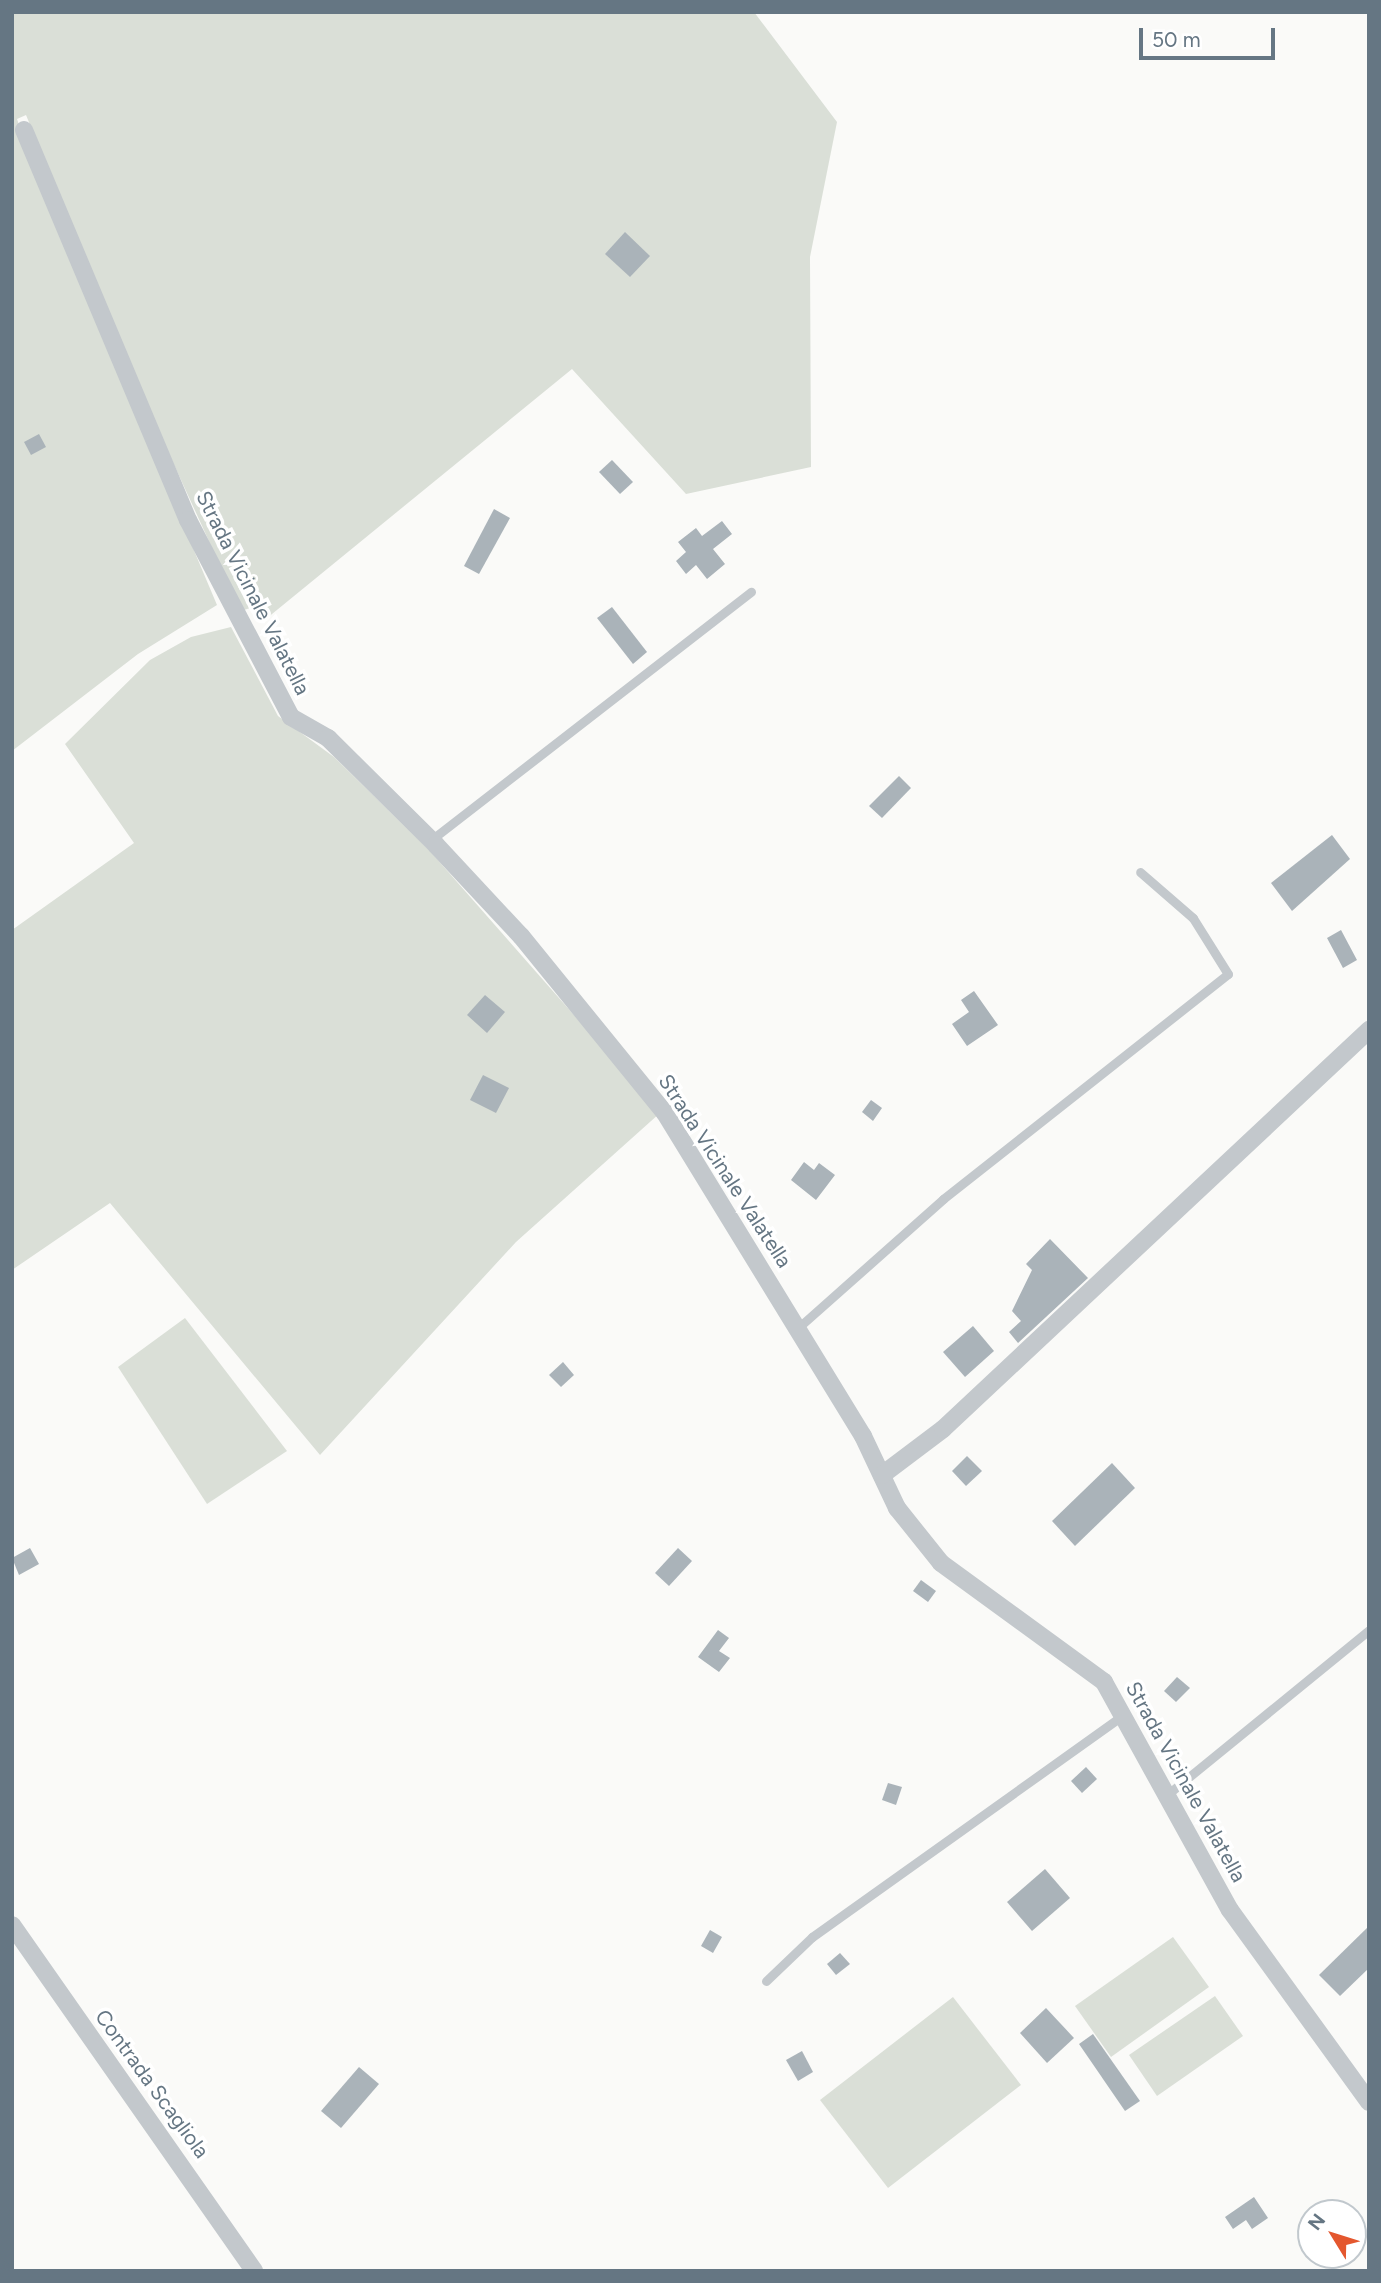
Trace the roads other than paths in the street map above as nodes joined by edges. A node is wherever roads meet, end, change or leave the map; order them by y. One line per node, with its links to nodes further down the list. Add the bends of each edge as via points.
1 (24, 130): 3 (street, Strada Vicinale Valatella, via 188,520 283,704 291,717 328,738)
2 (751, 592): 3 (lane)
3 (431, 840): 6 (street, Strada Vicinale Valatella, via 521,936 666,1113)
4 (1140, 872): 6 (lane, via 1192,918 1228,974 943,1199)
5 (1369, 1030): 7 (street, via 943,1429)
6 (799, 1327): 7 (street, Strada Vicinale Valatella)
7 (882, 1475): 9 (street, Strada Vicinale Valatella, via 897,1508 941,1563 1104,1682)
8 (1369, 1630): 10 (lane)
9 (1126, 1713): 10 (street, Strada Vicinale Valatella); 12 (lane, via 812,1937)
10 (1168, 1794): 13 (street, Strada Vicinale Valatella, via 1230,1910)
11 (12, 1925): 14 (street, Contrada Scagliola)
12 (766, 1981)
13 (1369, 2102)
14 (254, 2271)

